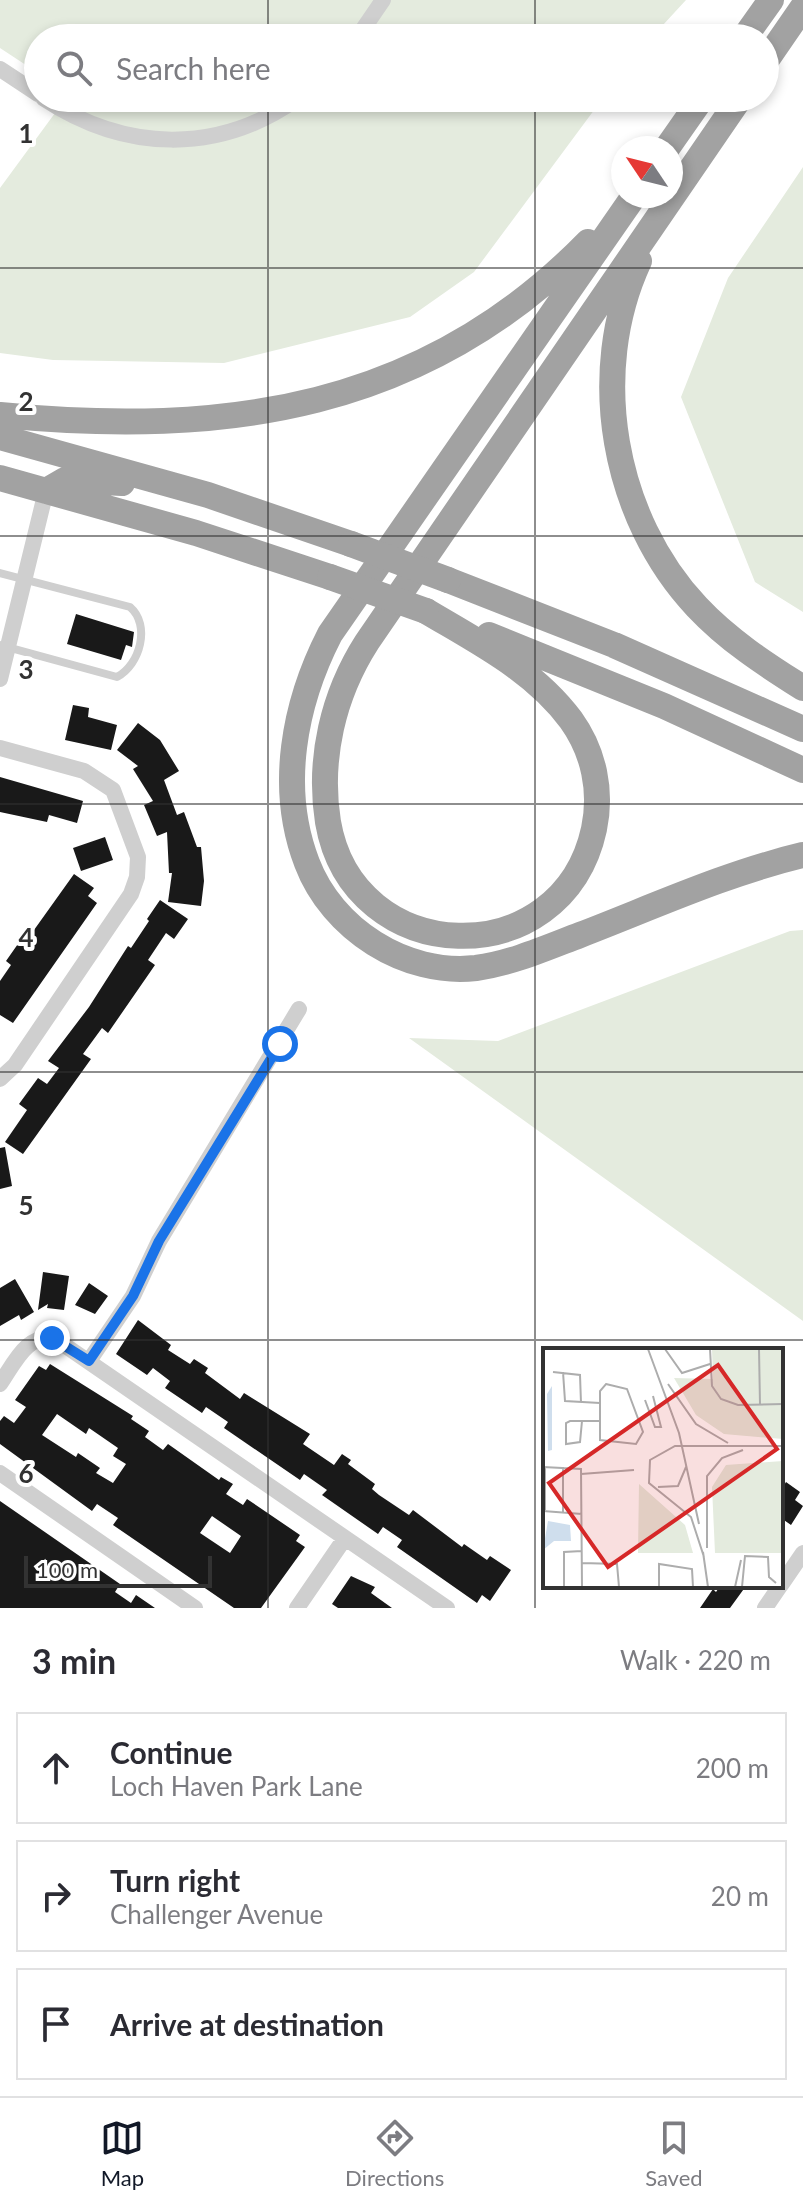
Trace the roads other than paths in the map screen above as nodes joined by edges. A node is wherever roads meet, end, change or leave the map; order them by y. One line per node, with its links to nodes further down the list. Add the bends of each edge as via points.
1 (383, 0): 4 (street)
2 (771, 0): 5 (highway)
3 (803, 7): 6 (highway)
4 (367, 24)
5 (754, 24)
6 (779, 42)
7 (0, 69): 8 (street)
8 (24, 85)
9 (64, 112): 10 (street, via 146,140 194,140 237,131)
10 (279, 112)
11 (692, 112): 13 (highway)
12 (730, 112): 14 (highway)
13 (675, 136)
14 (694, 164): 24 (highway, via 367,642 334,716 326,806 335,849 351,880 383,912 409,926 454,937 489,934 544,910 574,877 596,819 595,776 582,738 539,685); 27 (highway, via 637,265 621,312 612,390 617,443 640,522 679,587 730,639)
15 (621, 208): 17 (highway, via 519,306 432,359 377,382 294,406 212,417 99,421)
16 (625, 208): 31 (highway, via 330,634 309,682 296,732 292,784 298,837 320,890 352,927 397,955 453,968 524,956)
17 (0, 415)
18 (0, 437): 21 (highway)
19 (0, 478): 20 (highway)
20 (46, 491): 21 (highway, via 65,480 89,479); 23 (street); 24 (highway, bridge, via 196,533)
21 (208, 495): 28 (highway, bridge, via 614,645)
22 (0, 573): 23 (lane)
23 (25, 580): 25 (street); 25 (lane, via 130,607 139,618 141,641 130,666 117,677)
24 (426, 611): 30 (highway, via 664,706)
25 (4, 646): 26 (street)
26 (0, 679)
27 (803, 688)
28 (803, 729)
29 (0, 748): 33 (street, via 105,782 118,800 138,867 131,894 15,1065)
30 (803, 770)
31 (803, 855)
32 (299, 1009): 34 (street, via 159,1241 133,1296)
33 (0, 1079)
34 (89, 1361): 35 (street, via 57,1340 40,1339 23,1350); 37 (street)
35 (0, 1384)
36 (0, 1473): 41 (street)
37 (345, 1538): 42 (street); 43 (street)
38 (803, 1553): 39 (street)
39 (783, 1583)
40 (780, 1588): 44 (street)
41 (195, 1608)
42 (297, 1608)
43 (447, 1608)
44 (765, 1608)

